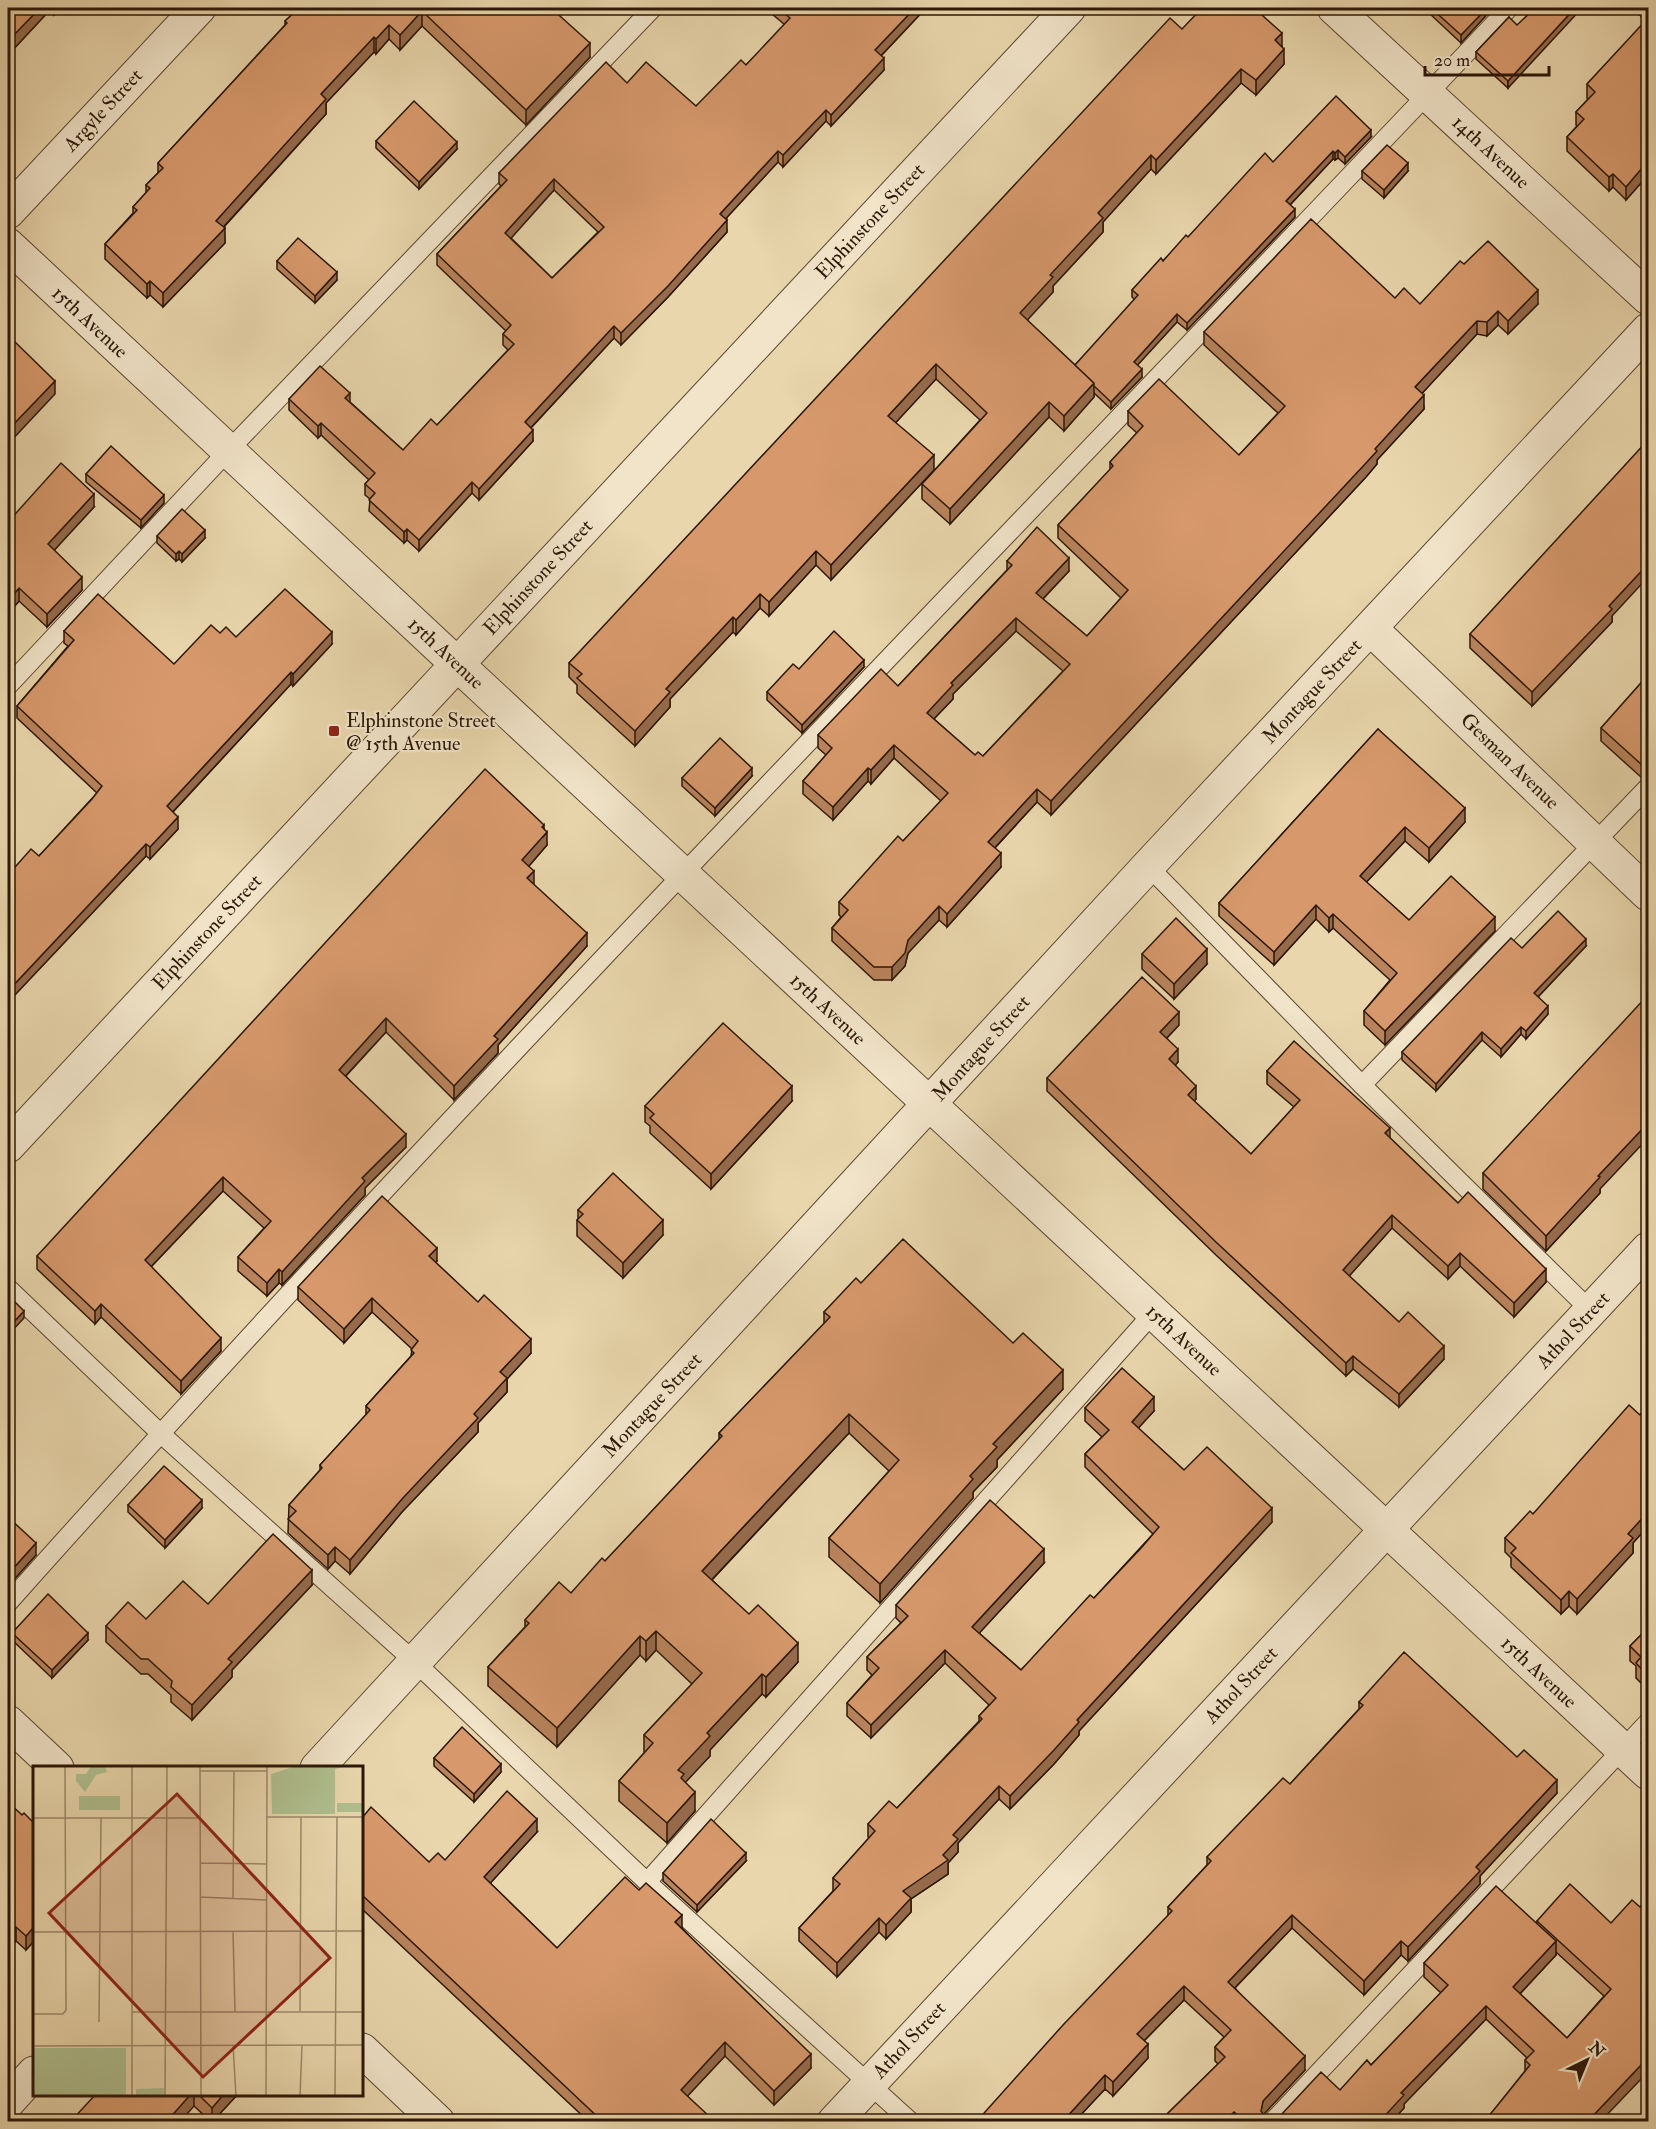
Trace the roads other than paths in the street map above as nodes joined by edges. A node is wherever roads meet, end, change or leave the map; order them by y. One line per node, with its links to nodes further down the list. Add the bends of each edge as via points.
1 (199, 8): 7 (street, Argyle Street)
2 (653, 8): 11 (lane)
3 (1069, 8): 13 (street, Elphinstone Street)
4 (1334, 8): 6 (street, 14th Avenue)
5 (1509, 8): 6 (lane)
6 (1428, 94): 9 (street, 14th Avenue); 18 (lane)
7 (8, 212)
8 (8, 245): 11 (street, 15th Avenue)
9 (1648, 298)
10 (1648, 330): 12 (street, Montague Street)
11 (228, 451): 13 (street, 15th Avenue); 14 (lane)
12 (1371, 629): 16 (street, Gesman Avenue); 17 (street, Montague Street)
13 (458, 664): 18 (street, 15th Avenue); 22 (street, Elphinstone Street)
14 (8, 686)
15 (1648, 786): 16 (lane)
16 (1595, 843): 19 (street, Gesman Avenue); 20 (lane)
17 (1148, 866): 20 (lane); 21 (street, Montague Street)
18 (682, 873): 21 (street, 15th Avenue); 27 (lane)
19 (1648, 894)
20 (1362, 1085): 25 (lane)
21 (930, 1104): 26 (street, 15th Avenue); 30 (street, Montague Street)
22 (8, 1146)
23 (1648, 1249): 25 (street, Athol Street)
24 (8, 1288): 27 (lane)
25 (1591, 1311): 28 (street, Athol Street)
26 (1154, 1312): 28 (street, 15th Avenue); 37 (lane)
27 (160, 1433): 29 (lane); 30 (lane)
28 (1387, 1529): 33 (street, 15th Avenue); 40 (street, Athol Street)
29 (8, 1603)
30 (415, 1662): 35 (street, Montague Street); 37 (lane)
31 (8, 1722): 34 (street)
32 (1648, 1722): 33 (lane)
33 (1623, 1749): 36 (street, 15th Avenue); 45 (lane)
34 (56, 1766)
35 (318, 1766)
36 (1648, 1773)
37 (647, 1882): 40 (lane)
38 (363, 2051): 42 (street)
39 (33, 2074): 41 (street)
40 (870, 2083): 43 (street, Athol Street); 44 (lane)
41 (8, 2102)
42 (422, 2116)
43 (834, 2121)
44 (911, 2121)
45 (1272, 2121)

